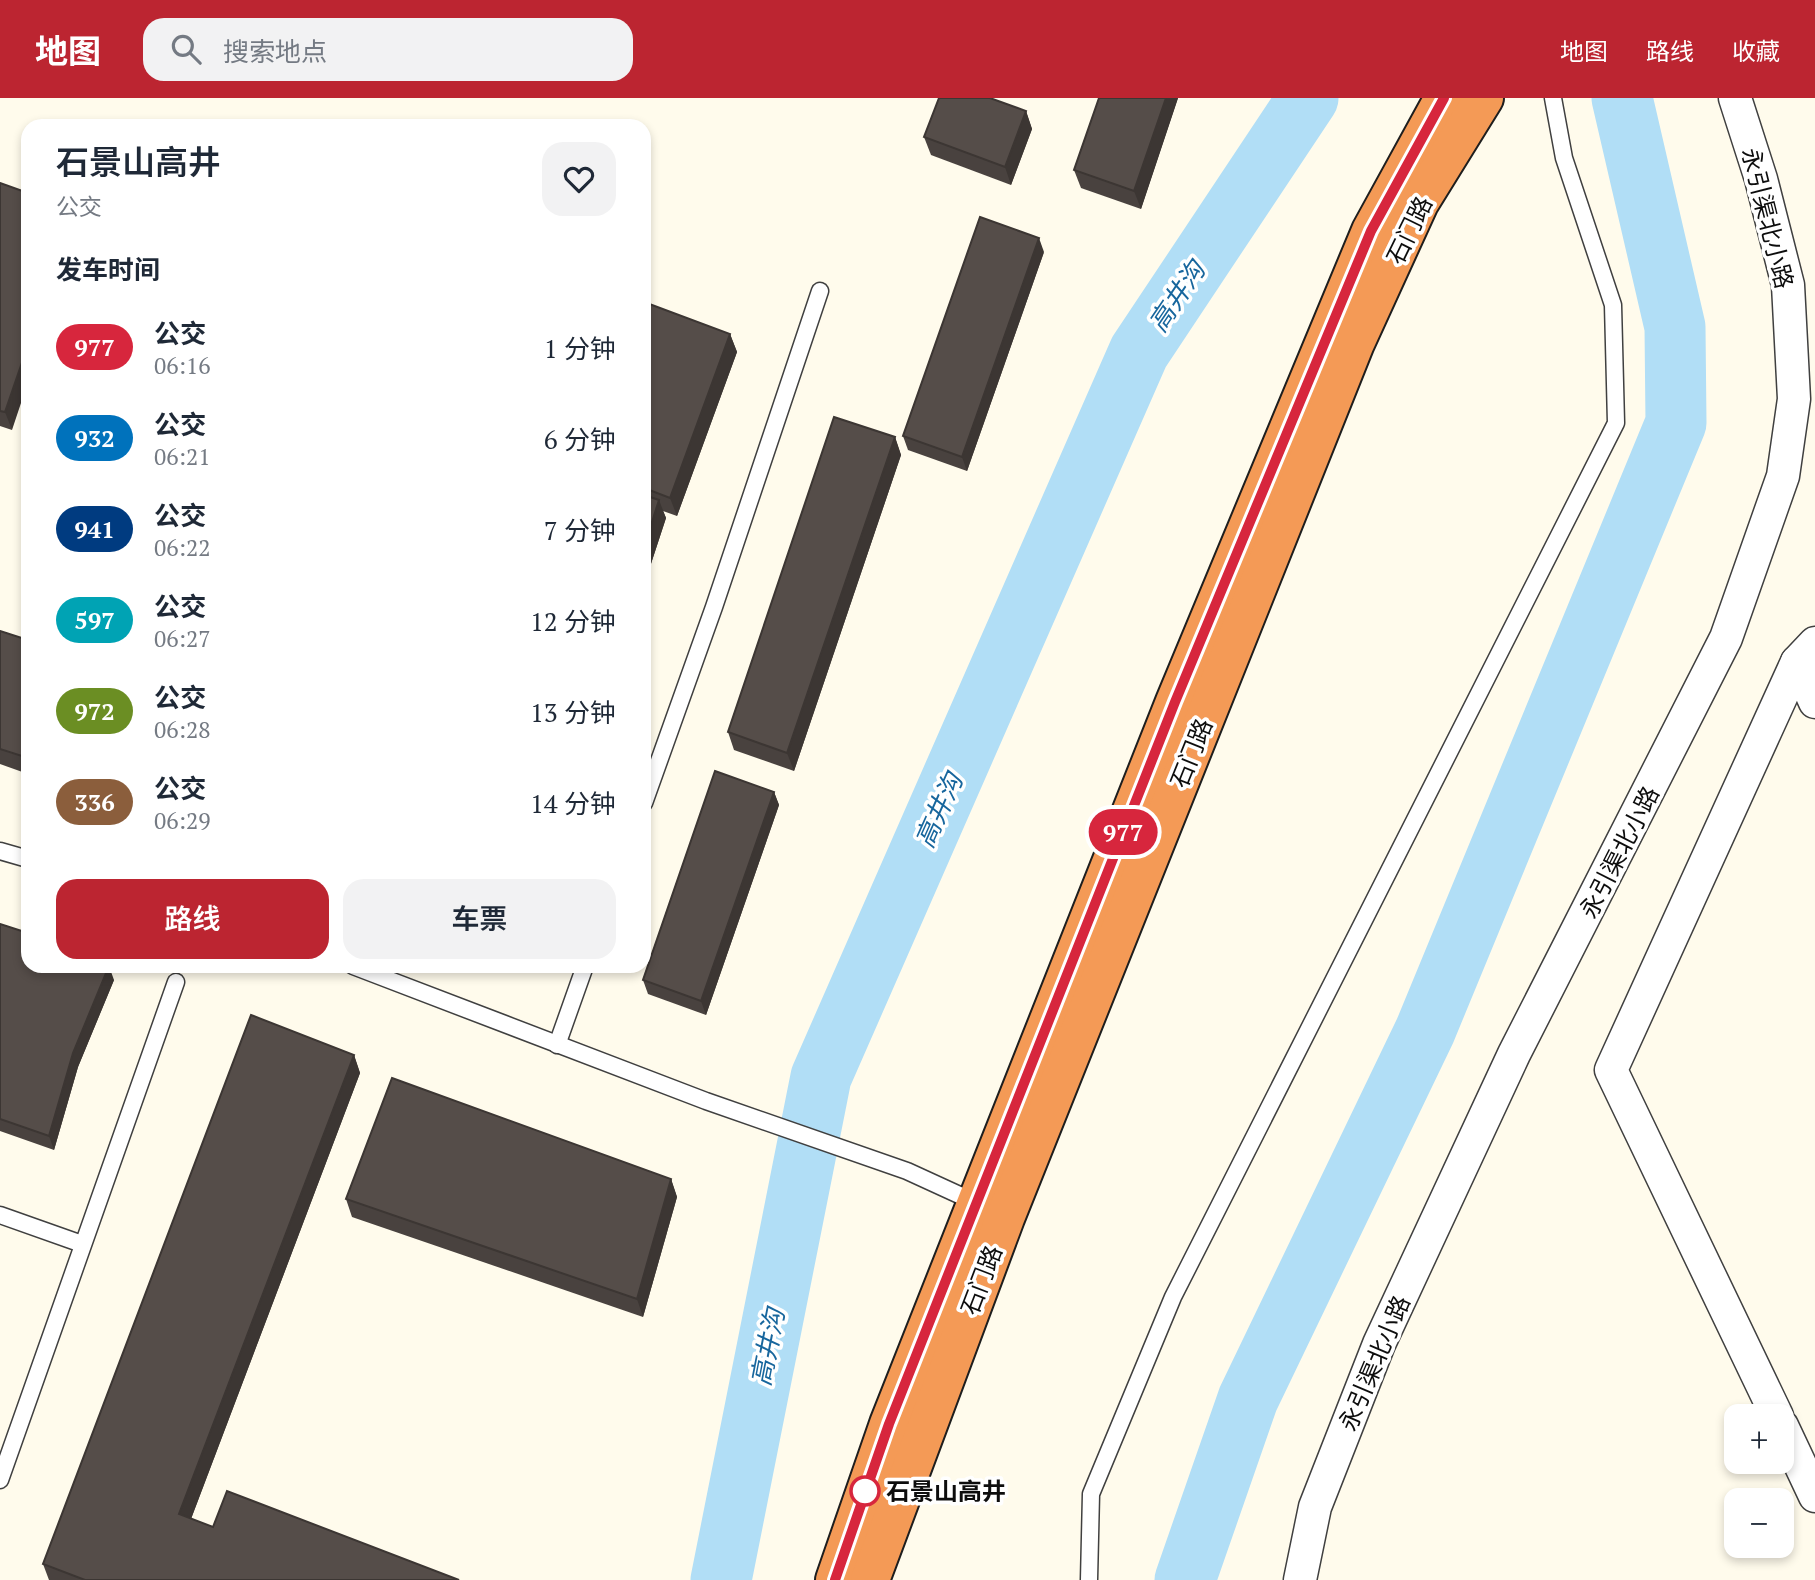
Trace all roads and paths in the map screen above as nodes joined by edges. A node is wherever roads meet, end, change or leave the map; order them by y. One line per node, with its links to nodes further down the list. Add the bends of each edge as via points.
1 (1444, 98): 15 (highway, 石门路, via 1366,244 1175,702)
2 (1484, 98): 15 (highway, 石门路, via 1419,203 1354,343)
3 (1553, 98): 24 (lane, via 1564,158 1613,305 1616,423 1173,1297 1091,1494)
4 (1735, 98): 25 (street, 永引渠北小路, via 1788,285 1794,399 1783,476 1726,638 1514,1054 1379,1344 1315,1507)
5 (820, 291): 8 (lane)
6 (1806, 653): 7 (street); 18 (street, via 1611,1070)
7 (1815, 702)
8 (651, 783)
9 (0, 851): 10 (lane)
10 (21, 857)
11 (371, 973): 14 (lane)
12 (583, 973): 14 (lane)
13 (176, 982): 17 (lane)
14 (557, 1045): 15 (lane, via 890,1166)
15 (990, 1210): 22 (highway, 石门路, via 889,1424); 23 (highway, 石门路)
16 (0, 1215): 17 (lane)
17 (82, 1244): 20 (lane)
18 (1771, 1404)
19 (1794, 1451): 21 (street)
20 (0, 1480)
21 (1815, 1496)
22 (835, 1580)
23 (870, 1580)
24 (1089, 1580)
25 (1300, 1580)

